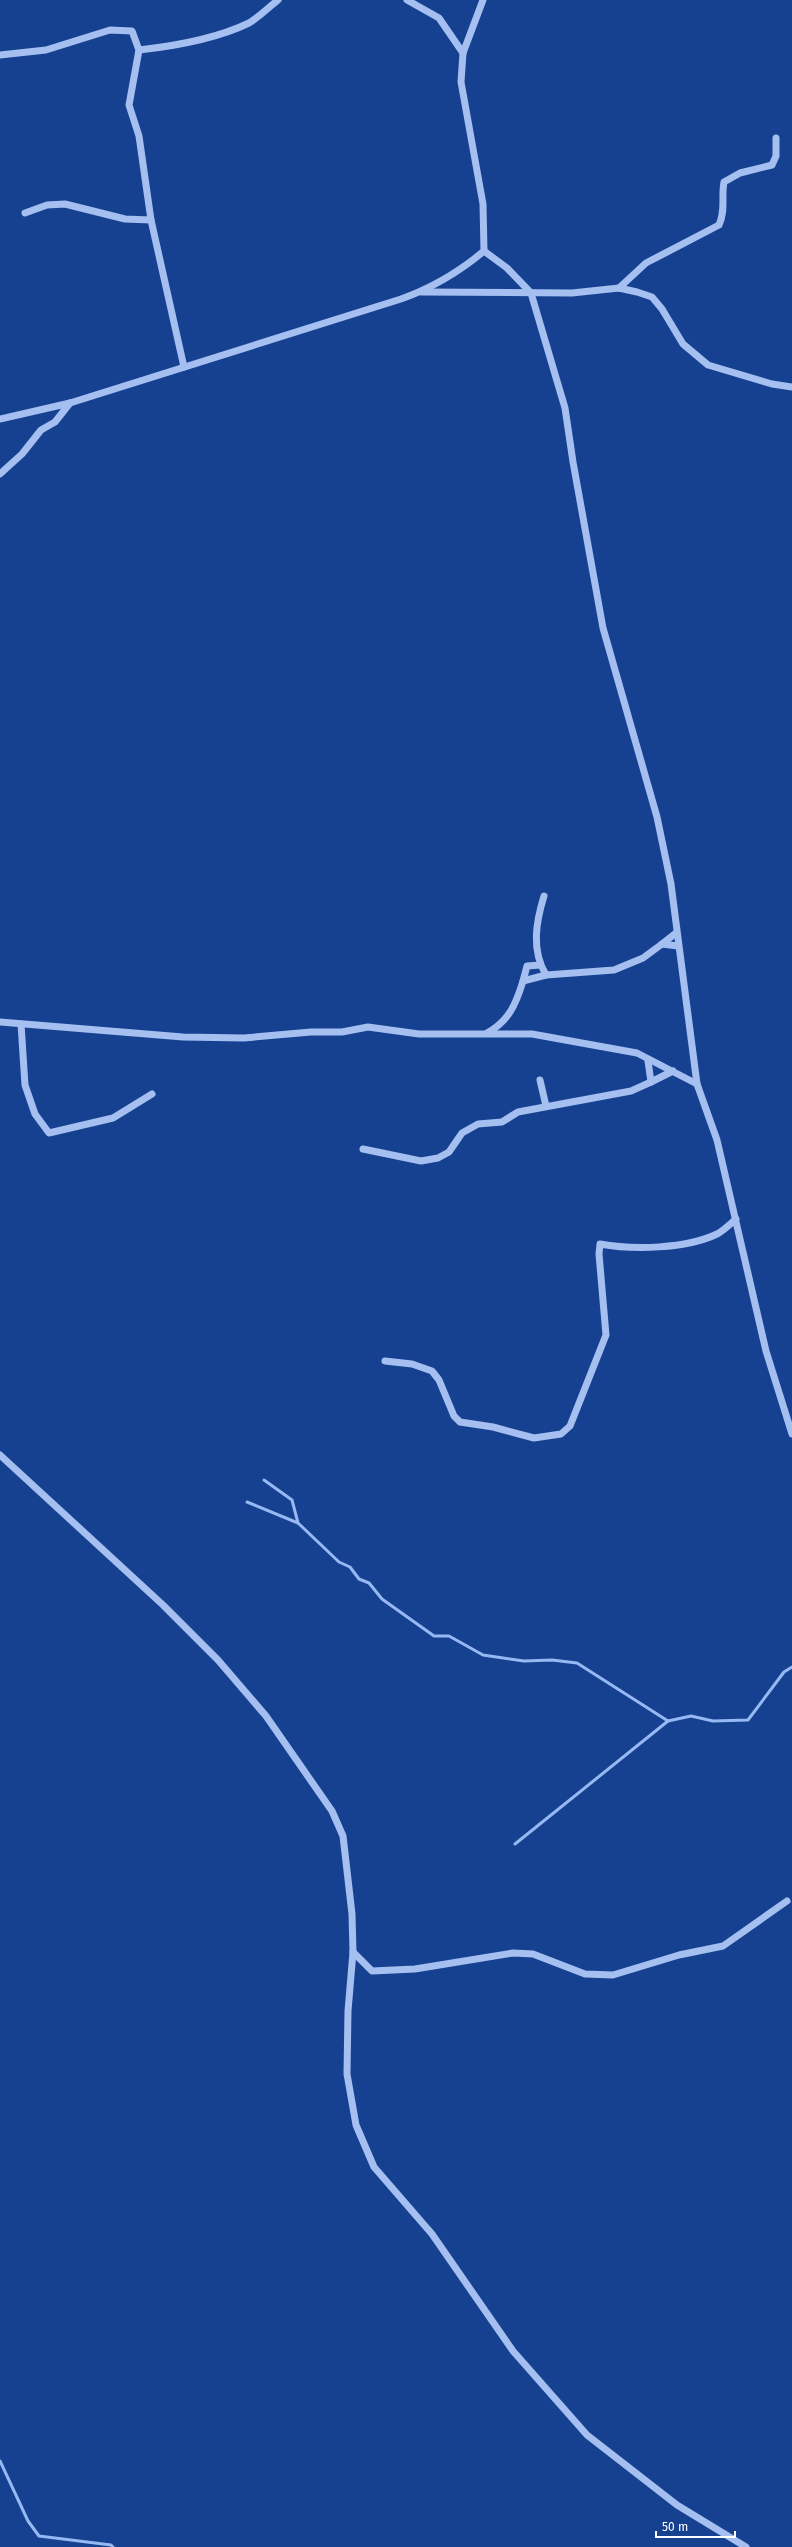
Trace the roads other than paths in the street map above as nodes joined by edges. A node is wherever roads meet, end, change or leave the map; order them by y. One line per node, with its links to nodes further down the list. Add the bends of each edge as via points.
1 (278, 0): 4 (street, via 250,22 230,30 169,47)
2 (407, 0): 5 (street, via 439,18)
3 (483, 0): 5 (street)
4 (139, 50): 6 (street, via 132,31 120,29 46,50); 9 (street, via 129,105 139,136)
5 (463, 53): 10 (street, via 461,82 483,204)
6 (0, 55)
7 (776, 138): 11 (street, via 776,156 772,165 740,173 724,182 723,215 718,225 646,263)
8 (25, 213): 9 (street, via 47,205 65,204 125,219)
9 (151, 220): 14 (street)
10 (484, 251): 12 (street, via 461,270); 13 (street, via 507,268)
11 (618, 288): 13 (street, via 572,293); 15 (street, via 652,297 684,344 708,365 772,384)
12 (420, 292): 13 (street); 14 (street)
13 (531, 293): 20 (street, via 565,408 576,484 603,628 657,817 671,884)
14 (184, 367): 16 (street)
15 (792, 387)
16 (70, 403): 17 (street); 18 (street, via 55,422 41,430 22,454)
17 (0, 419)
18 (0, 474)
19 (544, 896): 23 (street, via 536,921)
20 (676, 933): 21 (street); 22 (street)
21 (662, 944): 22 (street); 24 (street, via 643,958 614,970)
22 (678, 946): 33 (street)
23 (540, 965): 24 (street); 25 (street, via 526,966)
24 (546, 974): 25 (street)
25 (523, 981): 28 (street, via 518,999 507,1018)
26 (0, 1022): 27 (street)
27 (21, 1024): 28 (street, via 183,1037 244,1038 342,1032 368,1027 419,1034); 34 (street, via 25,1085 35,1114 49,1134 113,1118)
28 (483, 1035): 29 (street, via 507,1032 532,1034 637,1053)
29 (648, 1061): 30 (street); 32 (street)
30 (673, 1071): 32 (street); 33 (street)
31 (540, 1080): 35 (street)
32 (651, 1082): 35 (street, via 625,1093)
33 (696, 1084): 37 (street, via 716,1140)
34 (152, 1094)
35 (546, 1106): 36 (street, via 518,1112 502,1122 471,1127 462,1134 449,1152 438,1158 421,1161)
36 (363, 1149)
37 (736, 1219): 38 (street, via 717,1234 687,1242 634,1248 600,1244 606,1335 570,1426 561,1434 534,1438 494,1427 460,1422 454,1416 439,1380 432,1371 412,1364); 39 (street, via 766,1351)
38 (385, 1361)
39 (792, 1434)
40 (0, 1455): 42 (street, via 163,1605 218,1660 266,1716 318,1789 332,1811 343,1836 352,1914)
41 (787, 1900): 42 (street, via 723,1946 679,1955 613,1975 585,1974 533,1954 513,1953 415,1969 372,1971)
42 (352, 1952): 43 (street, via 347,2074 356,2125 374,2167 432,2234 513,2350 587,2435 677,2505)
43 (746, 2547)

